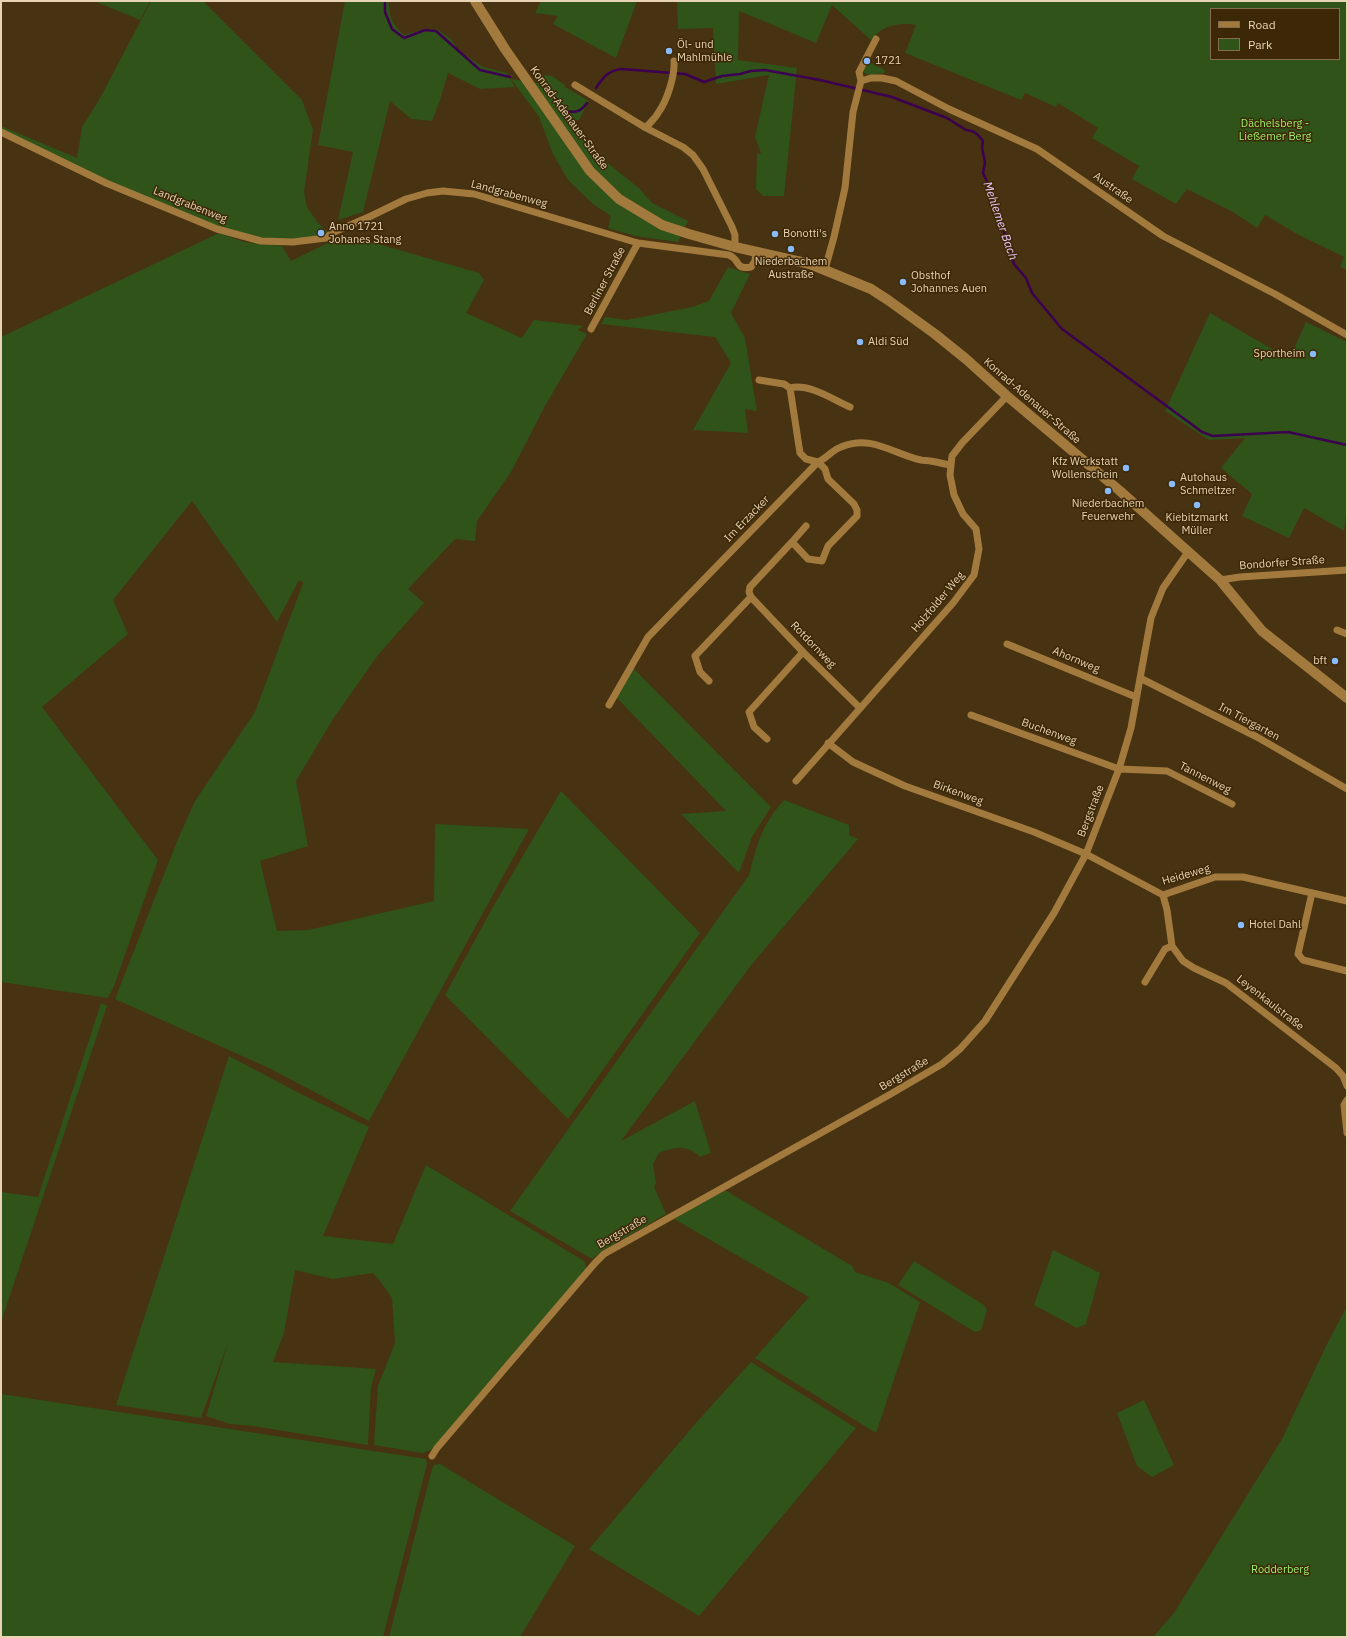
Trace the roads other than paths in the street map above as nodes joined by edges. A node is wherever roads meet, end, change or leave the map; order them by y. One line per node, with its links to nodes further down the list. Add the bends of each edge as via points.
1 (475, 1): 9 (main road, Konrad-Adenauer-Straße, via 505,49 590,171 619,199 662,225)
2 (876, 39): 4 (street, via 859,72)
3 (674, 62): 6 (street, via 673,77 663,106)
4 (860, 83): 11 (street, via 853,112 845,188); 13 (street, Austraße, via 871,78 896,81 949,109 1037,149 1163,236)
5 (575, 85): 6 (street)
6 (646, 128): 9 (street, via 682,147 693,155 703,168 732,227)
7 (1, 132): 8 (street, Landgrabenweg, via 106,183 217,229 261,240 293,242 326,238 406,199 427,192 443,191 474,194)
8 (638, 243): 10 (street, Landgrabenweg, via 729,255 744,269 751,267 755,261); 12 (street, Berliner Straße)
9 (735, 247): 10 (main road, Konrad-Adenauer-Straße)
10 (756, 251): 11 (main road, Konrad-Adenauer-Straße)
11 (825, 269): 16 (main road, Konrad-Adenauer-Straße, via 871,289 894,304 941,339)
12 (591, 329)
13 (1347, 335)
14 (759, 380): 15 (street, via 784,384)
15 (790, 388): 17 (street, via 798,386 808,389); 18 (street, via 800,453 806,459)
16 (1007, 396): 19 (street, Holzfolder Weg, via 962,443 952,456); 22 (main road, Konrad-Adenauer-Straße)
17 (850, 407)
18 (818, 462): 19 (street, Im Erzacker, via 842,446 870,443 921,460); 21 (street, via 825,469 828,479 854,504 857,516 828,546 822,561 808,559); 34 (street, Im Erzacker, via 648,637)
19 (951, 465): 35 (street, Holzfolder Weg, via 954,495 963,514 976,529 979,549 974,575 953,603)
20 (806, 526): 21 (street)
21 (792, 542): 25 (street, via 750,587)
22 (1188, 552): 24 (main road, Konrad-Adenauer-Straße); 30 (street, Bergstraße, via 1163,588 1150,618)
23 (1347, 570): 24 (street, Bondorfer Straße)
24 (1220, 580): 33 (main road, Konrad-Adenauer-Straße, via 1262,631)
25 (751, 597): 29 (street, Rotdornweg); 31 (street, via 695,656 700,672)
26 (1337, 630): 27 (street)
27 (1347, 634)
28 (1007, 644): 32 (street, Ahornweg)
29 (803, 652): 35 (street, Rotdornweg); 37 (street, via 749,712 754,727)
30 (1140, 678): 32 (street, Bergstraße); 41 (street, Im Tiergarten, via 1256,737)
31 (709, 681)
32 (1136, 697): 39 (street, Bergstraße, via 1131,728)
33 (1347, 698)
34 (609, 705)
35 (860, 708): 38 (street, Holzfolder Weg)
36 (971, 715): 39 (street, Buchenweg)
37 (767, 739)
38 (828, 743): 40 (street, Holzfolder Weg); 43 (street, Birkenweg, via 853,762 904,786 1034,832)
39 (1119, 769): 42 (street, Tannenweg, via 1167,771); 43 (street, Bergstraße)
40 (796, 781)
41 (1347, 789)
42 (1232, 804)
43 (1086, 854): 45 (street, Heideweg); 53 (street, Bergstraße, via 1054,913 1006,990 985,1021 960,1050 890,1096 604,1254 436,1448)
44 (1312, 893): 45 (street, Heideweg, via 1243,877 1215,877); 46 (street, Heideweg); 48 (street, via 1298,954 1303,960)
45 (1163, 895): 47 (street)
46 (1347, 902)
47 (1172, 946): 49 (street, via 1165,949); 50 (street, Leyenkaulstraße, via 1188,965 1226,983 1336,1068)
48 (1347, 971)
49 (1145, 982)
50 (1347, 1086)
51 (1347, 1100): 52 (street, via 1344,1105)
52 (1347, 1133)
53 (432, 1456)

